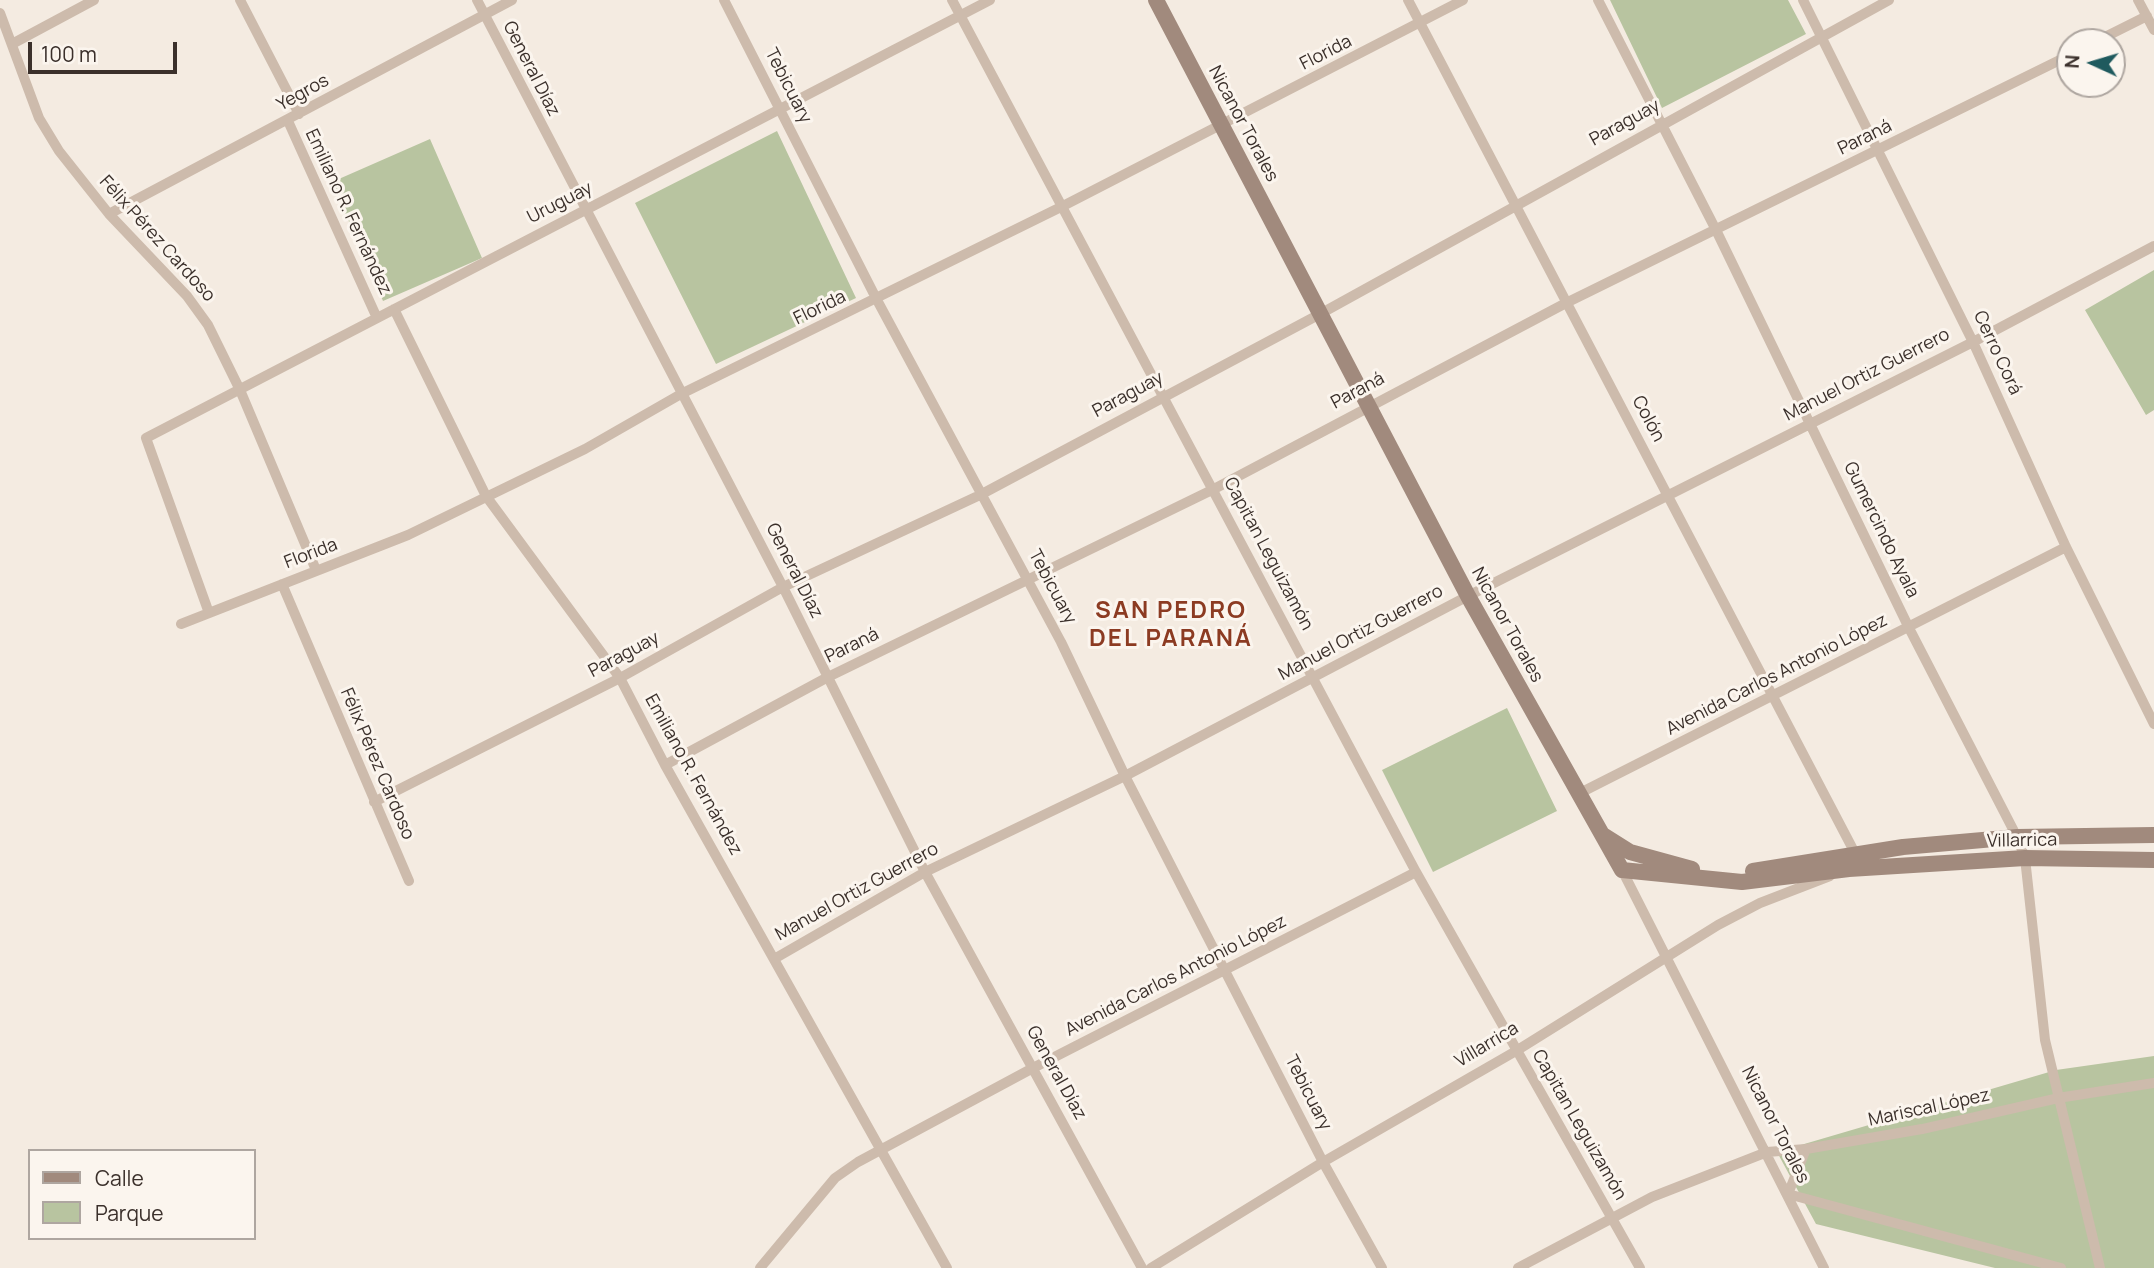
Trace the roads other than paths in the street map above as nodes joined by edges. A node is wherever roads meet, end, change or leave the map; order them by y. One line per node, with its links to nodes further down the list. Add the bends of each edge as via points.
1 (94, 0): 23 (street)
2 (240, 0): 26 (street, Emiliano R. Fernández)
3 (477, 0): 16 (street, General Díaz)
4 (512, 0): 16 (street, Yegros)
5 (724, 0): 25 (street, Tebicuary)
6 (952, 0): 17 (street, Capitan Leguizamón)
7 (990, 0): 17 (street, Uruguay)
8 (1156, 0): 29 (street, Nicanor Torales)
9 (1408, 0): 19 (street, Colón)
10 (1463, 0): 19 (street, Florida)
11 (1598, 0): 28 (street, Gumercindo Ayala)
12 (1802, 0): 22 (street, Cerro Corá)
13 (1889, 0): 22 (street, Paraguay)
14 (2138, 0): 18 (street)
15 (0, 13): 23 (street, Félix Pérez Cardoso)
16 (484, 15): 26 (street, Yegros); 33 (street, General Díaz)
17 (960, 16): 25 (street, Uruguay); 32 (street, Capitan Leguizamón)
18 (2147, 16): 20 (street); 21 (street)
19 (1420, 23): 29 (street, Florida); 31 (street, Colón)
20 (2123, 28)
21 (2154, 30)
22 (1822, 39): 28 (street, Paraguay); 30 (street, Cerro Corá)
23 (12, 44): 34 (street, Félix Pérez Cardoso, via 39,118)
24 (2056, 62): 30 (street, Paraná)
25 (780, 110): 33 (street, Uruguay); 37 (street, Tebicuary)
26 (299, 114): 27 (street, Yegros)
27 (288, 121): 34 (street, Yegros); 41 (street, Emiliano R. Fernández)
28 (1661, 123): 31 (street, Paraguay); 35 (street, Gumercindo Ayala)
29 (1222, 126): 32 (street, Florida); 40 (street, Nicanor Torales)
30 (1878, 151): 35 (street, Paraná); 42 (street, Cerro Corá)
31 (1516, 203): 38 (street, Colón); 40 (street, Paraguay)
32 (1061, 207): 37 (street, Florida); 45 (street, Capitan Leguizamón)
33 (583, 210): 39 (street, Uruguay); 44 (street, General Díaz)
34 (109, 214): 43 (street, Félix Pérez Cardoso, via 201,315)
35 (1716, 230): 38 (street, Paraná); 47 (street, Gumercindo Ayala)
36 (2154, 246): 42 (street, Manuel Ortiz Guerrero)
37 (877, 300): 44 (street, Florida); 49 (street, Tebicuary)
38 (1566, 303): 46 (street, Paraná); 50 (street, Colón)
39 (394, 309): 41 (street, Uruguay); 51 (street, Emiliano R. Fernández)
40 (1320, 314): 45 (street, Paraguay); 46 (street, Nicanor Torales)
41 (377, 318): 43 (street, Uruguay)
42 (1973, 342): 47 (street, Manuel Ortiz Guerrero); 52 (street, Cerro Corá)
43 (240, 390): 53 (street, Félix Pérez Cardoso); 58 (street, Uruguay, via 146,438)
44 (681, 394): 51 (street, Florida, via 584,449); 56 (street, General Díaz)
45 (1163, 395): 48 (street, Capitan Leguizamón); 49 (street, Paraguay)
46 (1368, 405): 48 (street, Paraná); 57 (street, Nicanor Torales)
47 (1810, 423): 50 (street, Manuel Ortiz Guerrero); 60 (street, Gumercindo Ayala)
48 (1214, 489): 54 (street, Paraná); 62 (street, Capitan Leguizamón)
49 (980, 495): 54 (street, Tebicuary); 56 (street, Paraguay)
50 (1668, 495): 57 (street, Manuel Ortiz Guerrero); 64 (street, Colón)
51 (486, 496): 53 (street, Florida, via 408,535); 63 (street, Emiliano R. Fernández)
52 (2066, 547): 60 (street, Avenida Carlos Antonio López); 65 (street, Cerro Corá)
53 (316, 570): 55 (street, Florida)
54 (1029, 581): 61 (street, Paraná); 67 (street, Tebicuary)
55 (282, 584): 58 (street, Florida); 69 (street, Félix Pérez Cardoso)
56 (783, 587): 61 (street, General Díaz); 63 (street, Paraguay)
57 (1468, 596): 62 (street, Manuel Ortiz Guerrero); 68 (street, Nicanor Torales)
58 (209, 613): 59 (street, Florida)
59 (181, 624)
60 (1909, 628): 64 (street, Avenida Carlos Antonio López); 72 (street, Gumercindo Ayala)
61 (828, 677): 66 (street, Paraná); 77 (street, General Díaz)
62 (1314, 677): 67 (street, Manuel Ortiz Guerrero); 78 (street, Capitan Leguizamón)
63 (620, 678): 66 (street, Emiliano R. Fernández); 69 (street, Paraguay)
64 (1773, 696): 68 (street, Avenida Carlos Antonio López); 75 (street, Colón)
65 (2154, 724)
66 (665, 765): 81 (street, Emiliano R. Fernández)
67 (1125, 776): 77 (street, Manuel Ortiz Guerrero); 82 (street, Tebicuary)
68 (1578, 794): 70 (street, Nicanor Torales)
69 (373, 802): 79 (street, Félix Pérez Cardoso)
70 (1599, 832): 75 (street, Villarrica, via 1630,852 1705,871); 76 (street, Nicanor Torales)
71 (2154, 835): 72 (street, Villarrica)
72 (2017, 837): 73 (street, Gumercindo Ayala); 75 (street, Villarrica)
73 (2025, 858): 74 (street, Villarrica); 75 (street, Villarrica); 86 (street, Gumercindo Ayala, via 2045,1040)
74 (2154, 860)
75 (1852, 862): 76 (street, Villarrica, via 1742,882); 80 (street, Villarrica, via 1760,903)
76 (1622, 870): 80 (street, Nicanor Torales)
77 (925, 872): 81 (street, Manuel Ortiz Guerrero); 84 (street, General Díaz)
78 (1416, 872): 82 (street, Avenida Carlos Antonio López); 83 (street, Capitan Leguizamón)
79 (409, 881)
80 (1667, 956): 83 (street, Villarrica); 89 (street, Nicanor Torales)
81 (774, 959): 87 (street, Emiliano R. Fernández)
82 (1226, 971): 84 (street, Avenida Carlos Antonio López); 90 (street, Tebicuary)
83 (1516, 1051): 90 (street, Villarrica); 92 (street, Capitan Leguizamón)
84 (1033, 1068): 87 (street, Avenida Carlos Antonio López); 95 (street, General Díaz)
85 (2154, 1083): 86 (street, Mariscal López)
86 (2058, 1098): 88 (street, Mariscal López); 102 (street, Gumercindo Ayala)
87 (883, 1149): 93 (street, Avenida Carlos Antonio López, via 835,1178); 94 (street, Emiliano R. Fernández)
88 (1806, 1149): 89 (street, Mariscal López); 91 (street)
89 (1767, 1152): 91 (street, Nicanor Torales); 92 (street, Mariscal López, via 1652,1197)
90 (1324, 1162): 96 (street, Villarrica); 97 (street, Tebicuary)
91 (1788, 1194): 100 (street, Nicanor Torales); 101 (street)
92 (1613, 1219): 98 (street, Mariscal López); 99 (street, Capitan Leguizamón)
93 (760, 1268)
94 (947, 1268)
95 (1142, 1268)
96 (1152, 1268)
97 (1382, 1268)
98 (1518, 1268)
99 (1640, 1268)
100 (1824, 1268)
101 (2061, 1268)
102 (2100, 1268)

